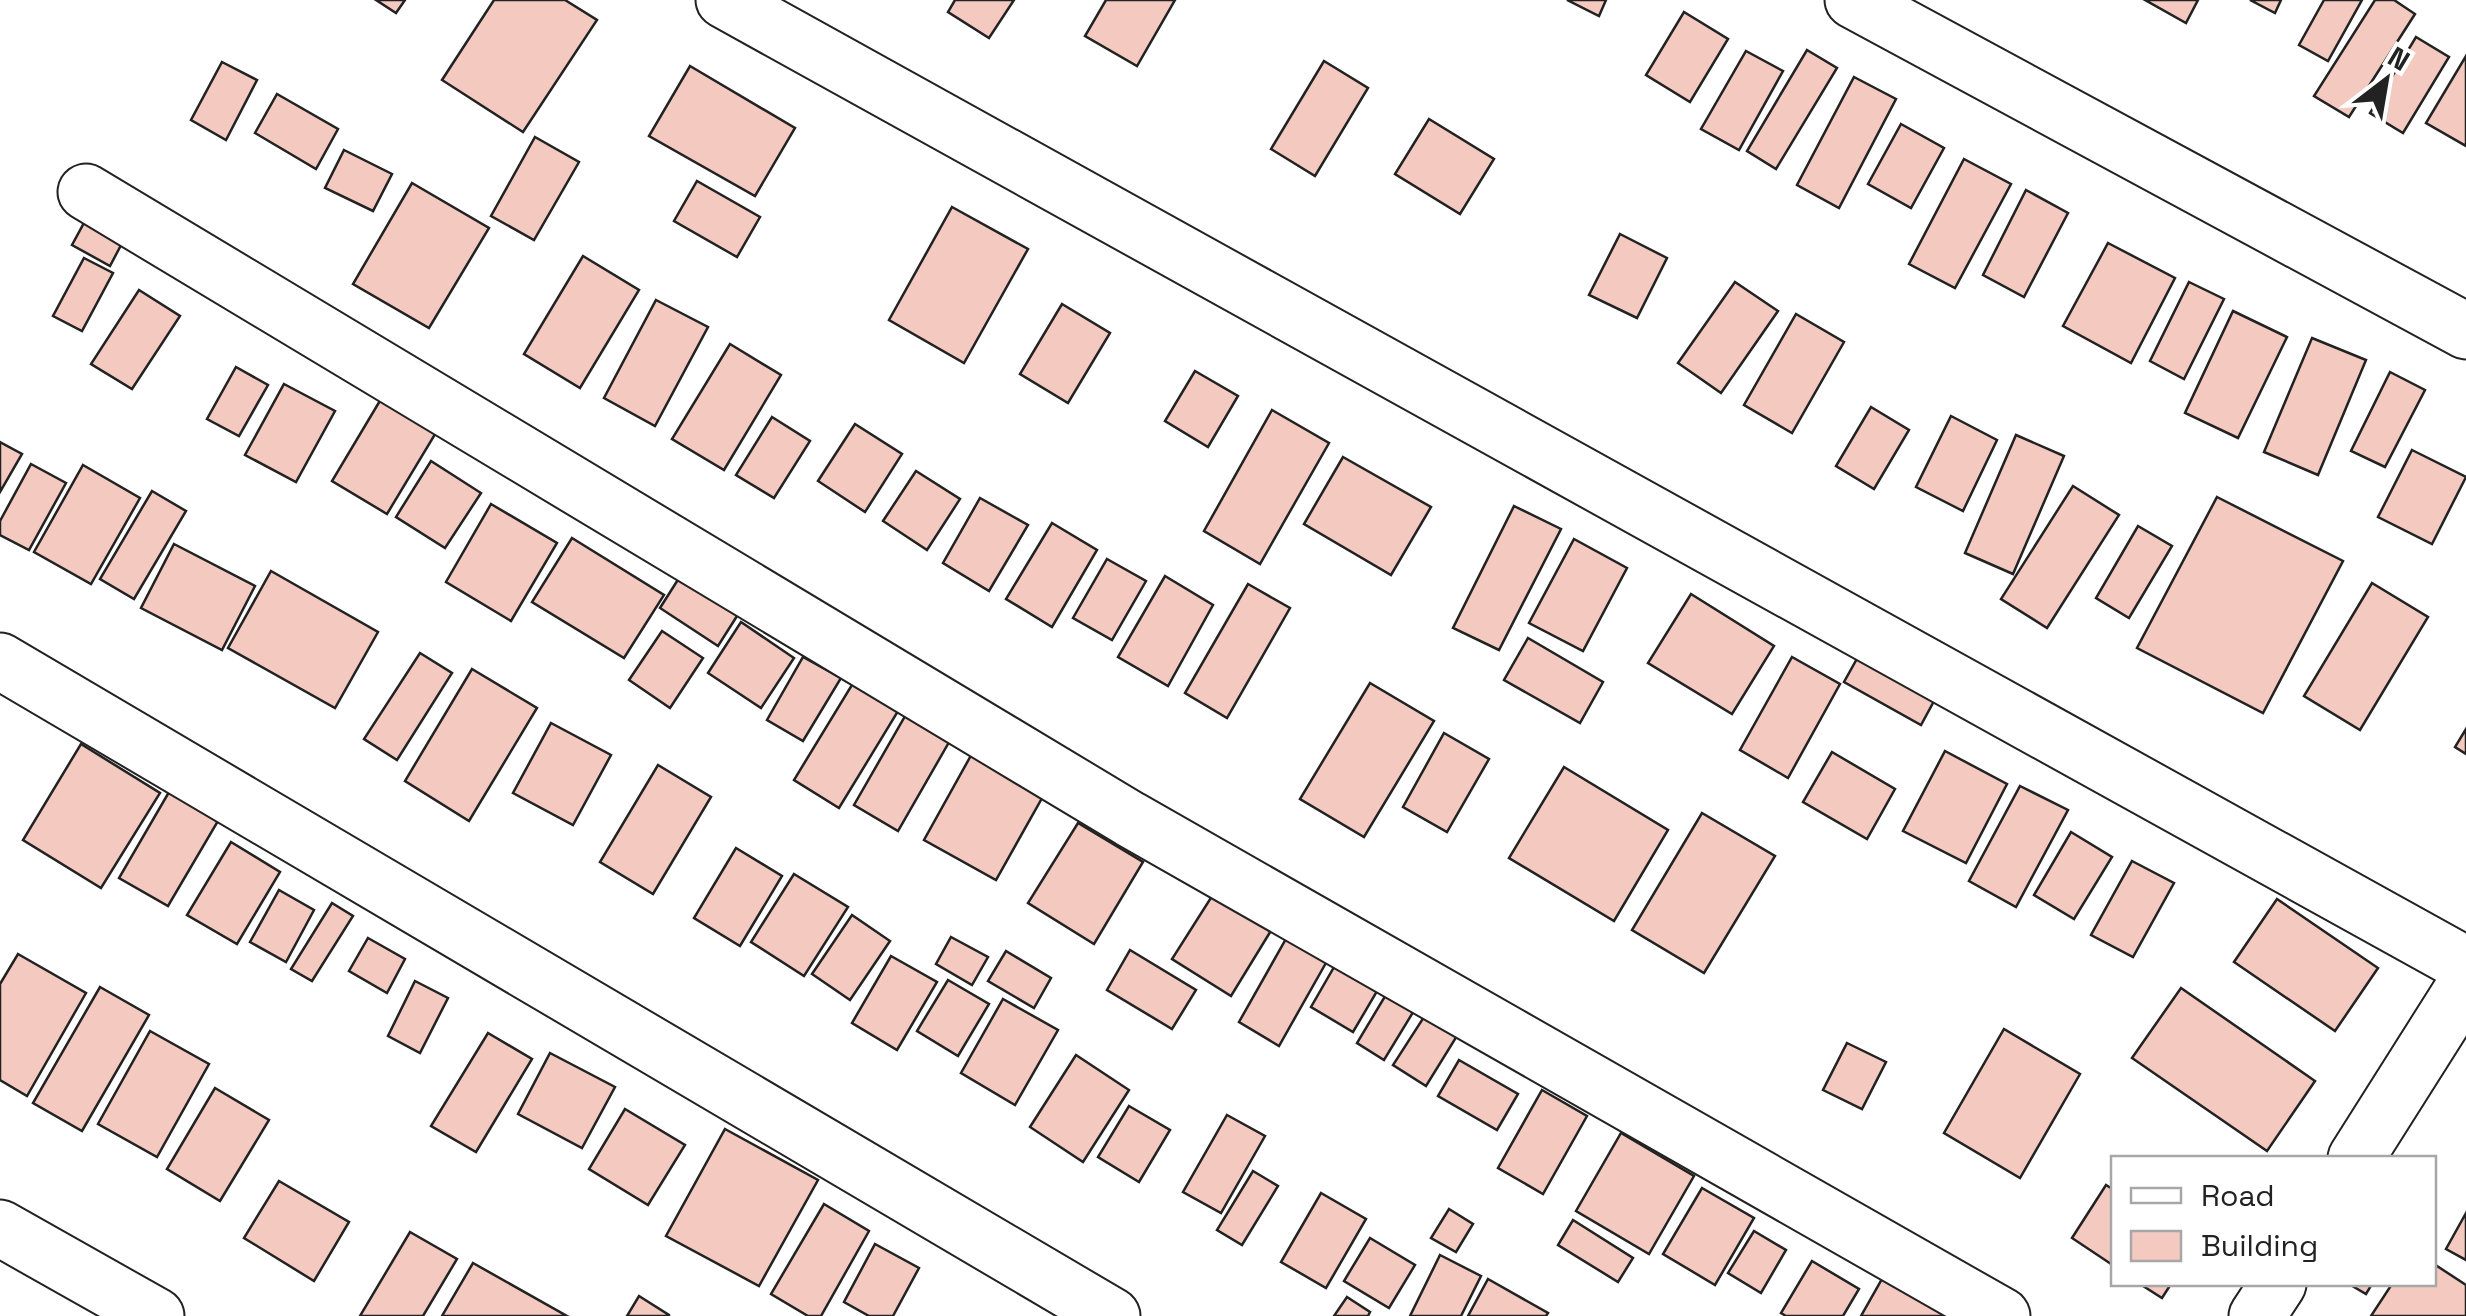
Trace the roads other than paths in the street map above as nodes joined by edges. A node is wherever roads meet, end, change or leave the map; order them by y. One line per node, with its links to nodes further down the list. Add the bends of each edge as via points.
1 (724, 0): 6 (street)
2 (1854, 0): 4 (street)
3 (86, 192): 13 (street, via 1130,819)
4 (2466, 330)
5 (0, 661): 12 (street)
6 (2466, 965)
7 (2466, 984): 8 (street)
8 (2357, 1156)
9 (0, 1228): 11 (street)
10 (2277, 1286): 14 (street)
11 (156, 1316)
12 (1112, 1316)
13 (2002, 1316)
14 (2257, 1316)

